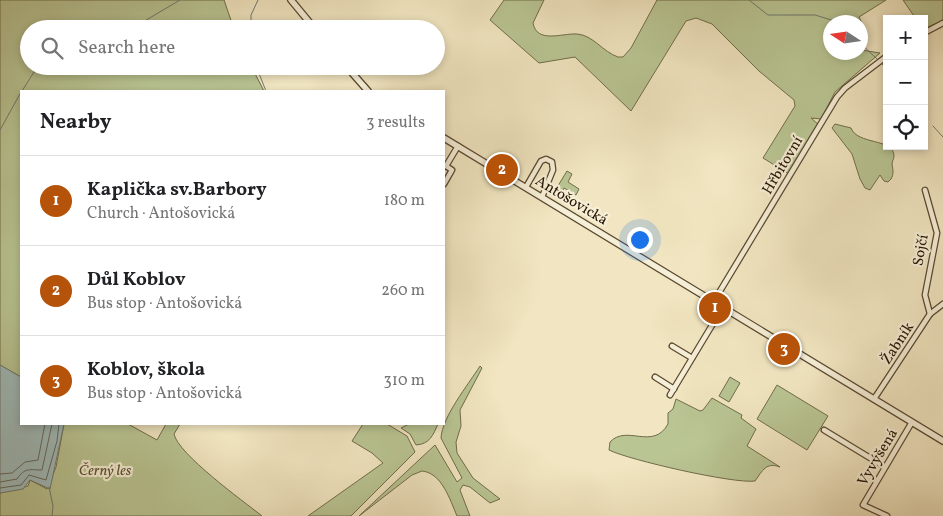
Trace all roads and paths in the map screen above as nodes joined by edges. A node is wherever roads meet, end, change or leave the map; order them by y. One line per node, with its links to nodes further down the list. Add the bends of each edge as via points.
1 (291, 0): 2 (street)
2 (308, 20)
3 (943, 23): 4 (street)
4 (928, 31)
5 (883, 59): 15 (street, Hřbitovní, via 837,97)
6 (353, 75): 7 (street)
7 (365, 90)
8 (445, 139): 9 (street, Antošovická)
9 (458, 146): 10 (street); 12 (street, Antošovická)
10 (445, 165): 11 (street, via 452,170)
11 (445, 182)
12 (526, 187): 14 (street, Antošovická); 14 (street, via 541,161 552,162 553,170)
13 (925, 190): 18 (street, Sojčí, via 937,233 925,295)
14 (542, 197): 15 (street, Antošovická)
15 (714, 302): 17 (street, Antošovická)
16 (943, 304): 18 (street, Žabník)
17 (723, 307): 20 (street); 24 (street, Antošovická)
18 (930, 314): 24 (street, Žabník)
19 (672, 346): 20 (street)
20 (692, 358): 22 (street)
21 (654, 377): 22 (street)
22 (674, 388): 23 (street)
23 (670, 395)
24 (874, 399): 25 (street, Antošovická)
25 (912, 422): 27 (street, Antošovická); 28 (street, Vyvýšená)
26 (824, 430): 28 (street)
27 (943, 440)
28 (885, 467): 29 (street, Vyvýšená, via 863,505)
29 (887, 516)

